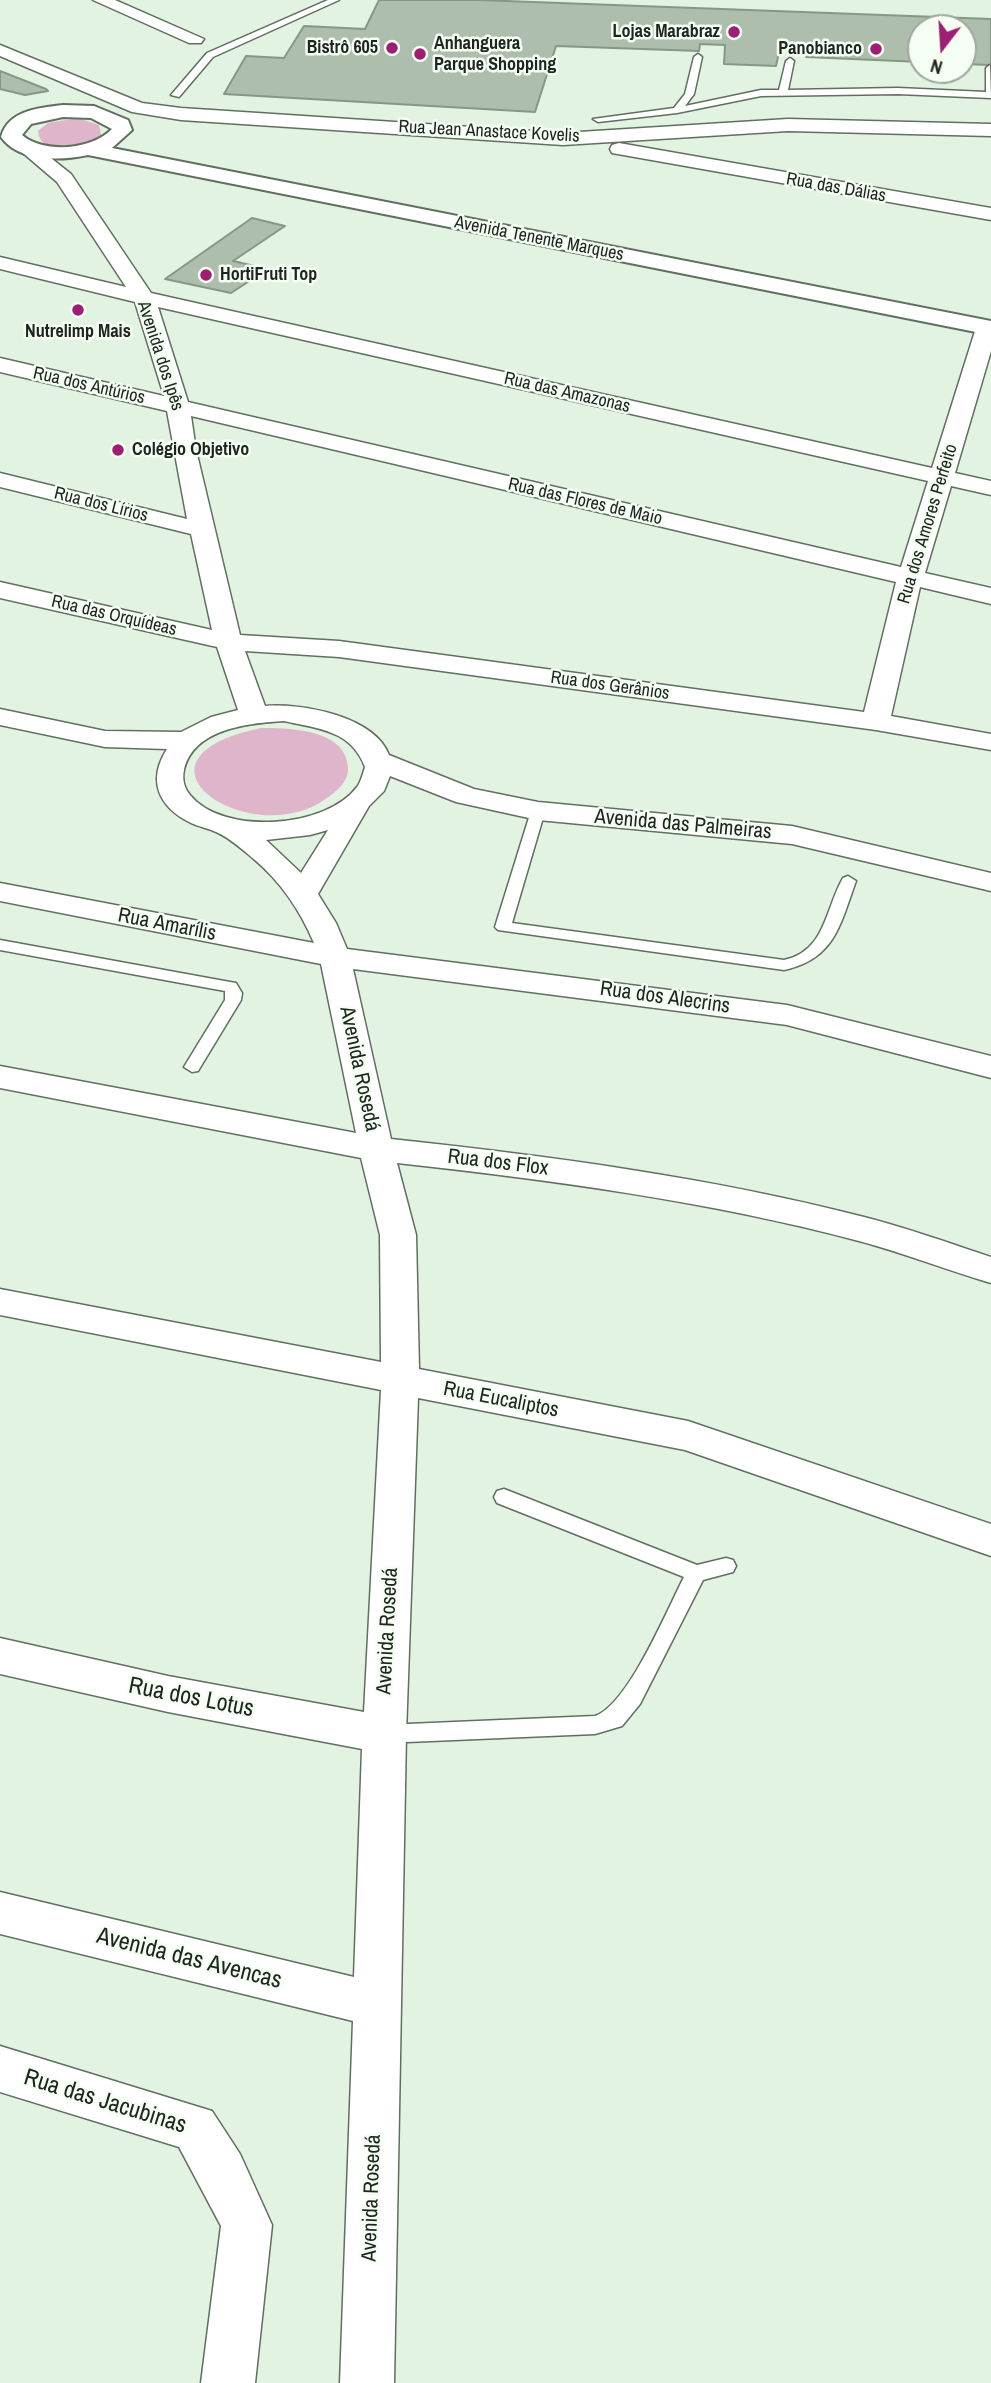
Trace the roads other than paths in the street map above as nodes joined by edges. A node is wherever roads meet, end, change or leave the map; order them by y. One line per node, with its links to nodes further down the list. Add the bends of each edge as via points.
1 (101, 0): 3 (street)
2 (335, 0): 9 (lane, via 210,55)
3 (195, 39)
4 (0, 50): 11 (street, Rua Jean Anastace Kovelis)
5 (698, 57): 13 (lane, via 689,94)
6 (790, 61): 8 (lane)
7 (990, 68): 10 (lane)
8 (783, 93): 10 (lane); 13 (lane)
9 (176, 95)
10 (991, 95)
11 (138, 108): 14 (street); 21 (street, Rua Jean Anastace Kovelis)
12 (0, 110): 15 (main road)
13 (677, 110): 16 (lane)
14 (106, 115): 15 (main road, via 71,111); 19 (main road, via 121,124)
15 (34, 116): 20 (main road, via 22,121)
16 (598, 120)
17 (991, 130): 18 (street, Rua Jean Anastace Kovelis, via 846,124)
18 (691, 133): 21 (street, Rua Jean Anastace Kovelis); 23 (street, via 680,154)
19 (119, 136): 22 (main road, Avenida Tenente Marques); 28 (main road, Avenida Tenente Marques)
20 (12, 137): 22 (main road, Avenida Tenente Marques); 24 (street, Avenida dos Ipês)
21 (563, 139): 23 (street, Rua das Dálias)
22 (81, 150): 24 (street); 28 (main road, Avenida Tenente Marques)
23 (681, 162): 25 (street, Rua das Dálias)
24 (64, 178): 27 (street, Avenida dos Ipês)
25 (991, 214)
26 (0, 263): 27 (street, Rua das Amazonas)
27 (144, 298): 30 (street, Avenida dos Ipês); 31 (street, Rua das Amazonas)
28 (990, 321): 31 (street, Rua dos Amores Perfeito)
29 (0, 365): 30 (street, Rua dos Antúrios)
30 (178, 406): 34 (street, Avenida dos Ipês); 35 (street, Rua das Flores de Maio)
31 (943, 477): 33 (street, Rua das Amazonas); 35 (street, Rua dos Amores Perfeito)
32 (0, 480): 34 (street, Rua dos Lírios)
33 (991, 488)
34 (202, 530): 38 (street, Avenida dos Ipês)
35 (911, 578): 37 (street, Rua das Flores de Maio); 41 (street, Rua dos Amores Perfeito)
36 (0, 590): 38 (street, Rua das Orquídeas)
37 (991, 596)
38 (228, 642): 39 (street, Avenida dos Ipês); 41 (street, Rua dos Gerânios, via 339,649)
39 (254, 715): 43 (street, via 225,721); 45 (street, via 284,713 338,722 365,739)
40 (0, 718): 42 (street)
41 (876, 722): 44 (street, Rua dos Gerânios)
42 (105, 739): 43 (street); 46 (street)
43 (188, 741): 46 (street, via 169,769)
44 (991, 741)
45 (379, 761): 47 (street, via 375,784); 48 (street, Avenida das Palmeiras, via 466,796)
46 (169, 783): 49 (street, via 188,810)
47 (357, 807): 49 (street, via 309,827); 53 (street)
48 (538, 811): 50 (lane, via 503,927 798,964 824,943); 51 (street, Avenida das Palmeiras, via 792,835)
49 (230, 828): 53 (street, Avenida Rosedá, via 267,855)
50 (848, 881)
51 (991, 881)
52 (0, 892): 55 (street, Rua Amarílis)
53 (303, 894): 55 (street, Avenida Rosedá)
54 (0, 944): 56 (lane, via 229,987 233,1000)
55 (335, 957): 57 (street, Rua dos Alecrins, via 787,1015); 59 (street, Avenida Rosedá)
56 (192, 1067)
57 (991, 1067)
58 (0, 1077): 59 (street, Rua dos Flox)
59 (376, 1149): 60 (street, Rua dos Flox, via 521,1165 687,1191 863,1229); 62 (street, Avenida Rosedá, via 398,1235)
60 (991, 1270)
61 (0, 1302): 62 (street, Rua Eucaliptos)
62 (400, 1381): 64 (street, Rua Eucaliptos, via 688,1436); 68 (street, Avenida Rosedá)
63 (504, 1497): 66 (lane)
64 (991, 1540)
65 (726, 1566): 66 (lane)
66 (696, 1573): 68 (lane, via 632,1698 614,1719 596,1725)
67 (0, 1656): 68 (street, Rua dos Lotus, via 168,1694)
68 (383, 1734): 70 (street, Avenida Rosedá)
69 (0, 1913): 70 (street, Avenida das Avencas)
70 (378, 2005): 73 (street, Avenida Rosedá)
71 (0, 2069): 72 (street, Rua das Jacubinas, via 195,2128 247,2225)
72 (228, 2383)
73 (367, 2383)

